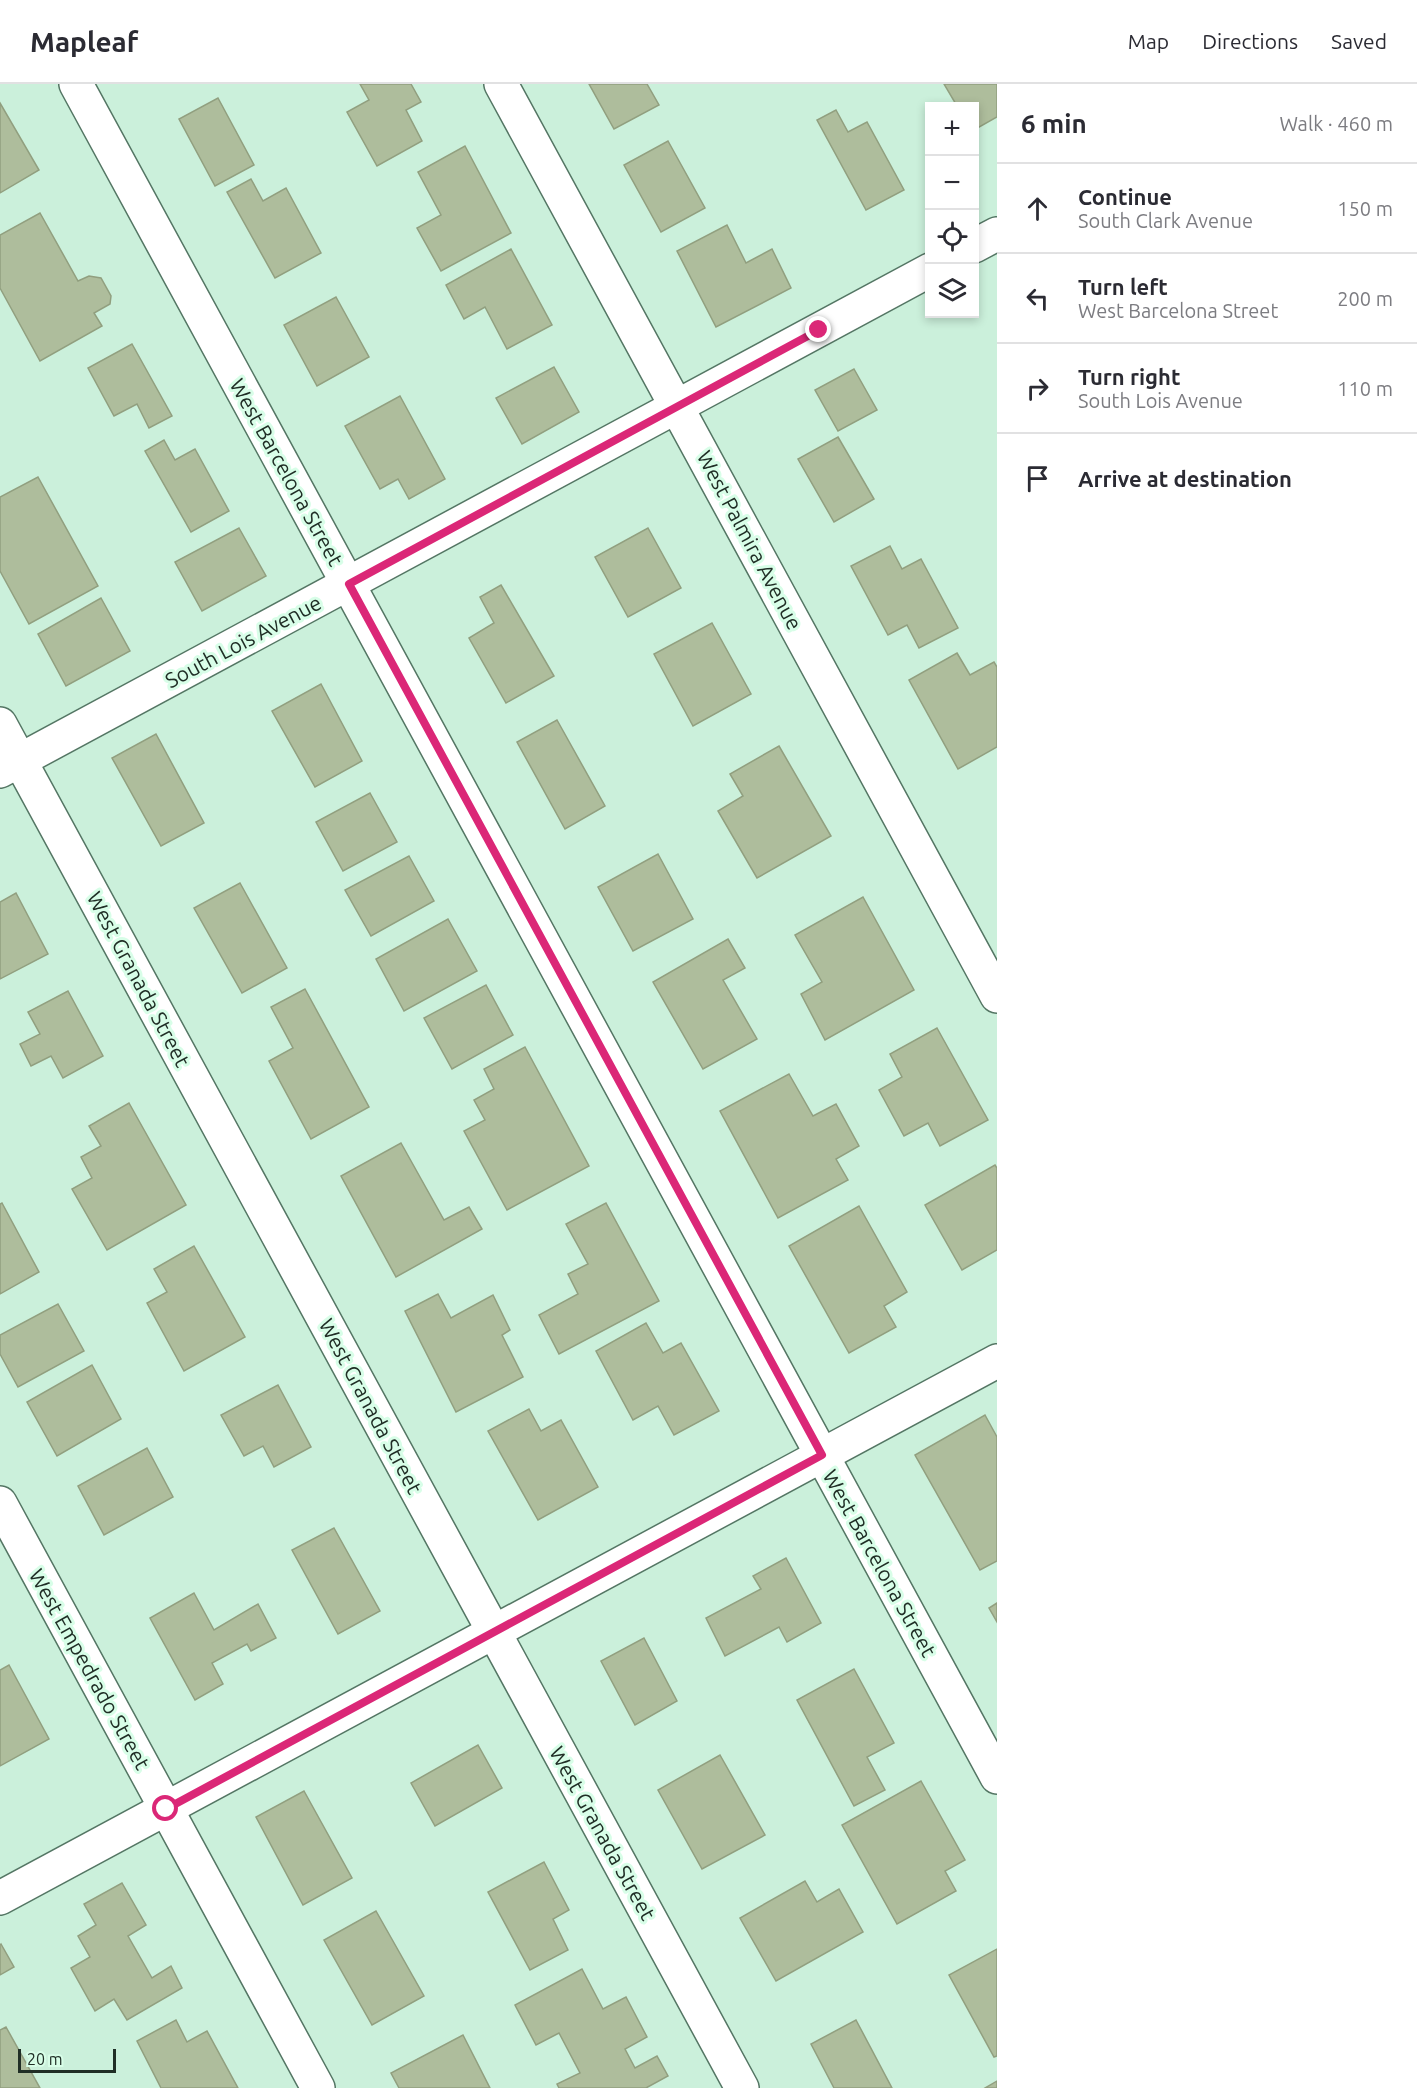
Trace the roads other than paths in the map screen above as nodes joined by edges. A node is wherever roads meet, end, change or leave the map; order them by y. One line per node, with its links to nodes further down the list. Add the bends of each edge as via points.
1 (76, 84): 7 (street, West Barcelona Street)
2 (501, 84): 6 (street, West Palmira Avenue)
3 (997, 234): 4 (street)
4 (979, 244)
5 (925, 273): 6 (street, South Lois Avenue)
6 (677, 407): 7 (street, South Lois Avenue); 10 (street, West Palmira Avenue)
7 (349, 584): 9 (street, South Lois Avenue); 12 (street, West Barcelona Street)
8 (0, 724): 9 (street, West Granada Street)
9 (10, 766): 14 (street, West Granada Street)
10 (997, 996)
11 (997, 1361): 12 (street)
12 (822, 1455): 14 (street); 15 (street, West Barcelona Street)
13 (0, 1503): 16 (street, West Empedrado Street)
14 (494, 1633): 16 (street); 19 (street, West Granada Street)
15 (997, 1777)
16 (166, 1809): 17 (street); 18 (street, West Empedrado Street)
17 (0, 1898)
18 (318, 2088)
19 (742, 2088)

